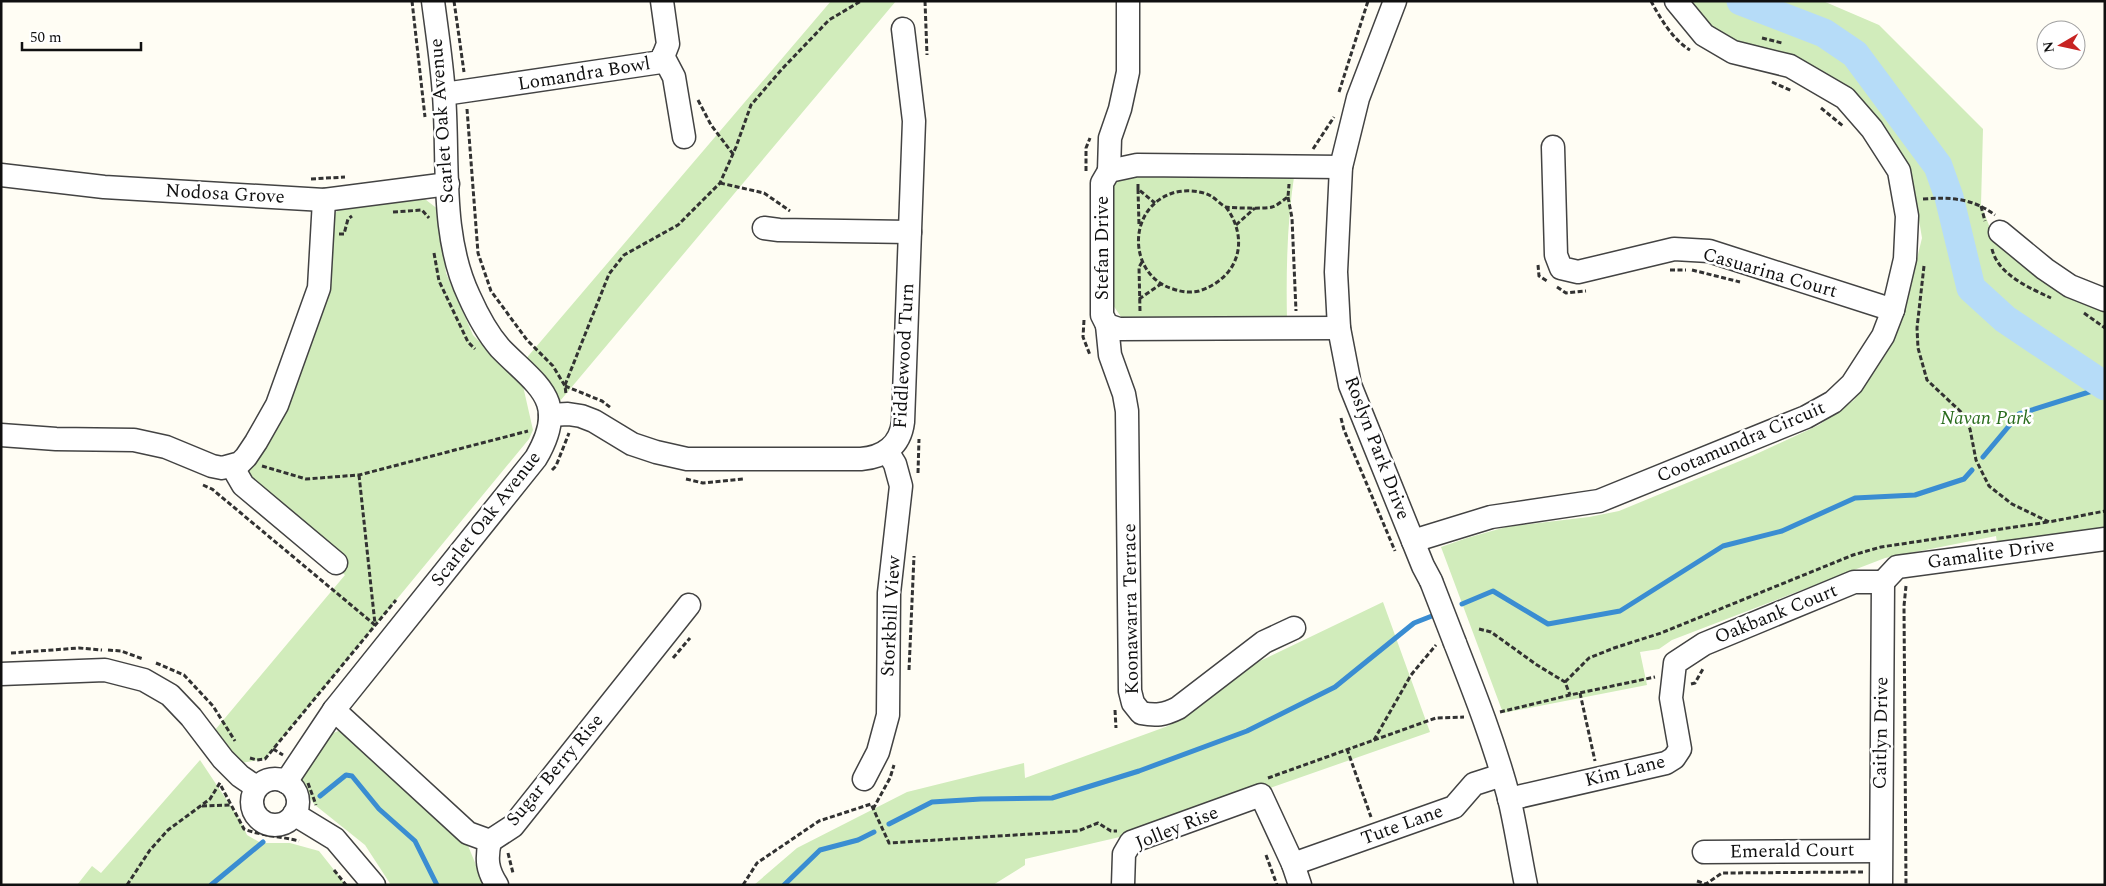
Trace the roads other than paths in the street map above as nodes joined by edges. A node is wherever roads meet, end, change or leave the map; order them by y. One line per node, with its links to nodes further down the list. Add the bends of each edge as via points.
1 (433, 1): 8 (street, Scarlet Oak Avenue)
2 (662, 1): 7 (street, Lomandra Bowl, via 668,44)
3 (1128, 1): 11 (street, via 1128,72 1110,138)
4 (1395, 1): 12 (street, Roslyn Park Drive, via 1358,98 1340,113)
5 (1676, 1): 20 (street, Cootamundra Circuit, via 1704,35 1733,52 1790,66 1845,98 1872,129 1899,171 1907,216 1906,259)
6 (903, 29): 17 (street, Fiddlewood Turn, via 914,121)
7 (663, 56): 8 (street, Lomandra Bowl, via 661,62); 9 (street, via 674,77)
8 (455, 93): 14 (street, Scarlet Oak Avenue)
9 (684, 137)
10 (1553, 147): 20 (street, Casuarina Court, via 1556,255 1561,268 1578,272 1674,249 1709,251)
11 (1109, 160): 12 (street, Stefan Drive, via 1136,165); 21 (street, Stefan Drive, via 1102,183 1102,315)
12 (1341, 167): 22 (street, Roslyn Park Drive, via 1336,272)
13 (1, 175): 15 (street, Nodosa Grove, via 104,187)
14 (448, 184): 15 (street, Nodosa Grove); 23 (street, Scarlet Oak Avenue, via 454,251 468,294 488,332 538,384)
15 (316, 199): 26 (street, via 322,236 319,288 277,405)
16 (764, 228): 17 (street)
17 (910, 232): 25 (street, Fiddlewood Turn, via 902,432)
18 (2000, 232): 19 (street, via 2070,286)
19 (2105, 300)
20 (1893, 310): 28 (street, Cootamundra Circuit, via 1883,336 1852,384 1833,402 1806,417 1599,501 1491,516)
21 (1107, 325): 22 (street, Stefan Drive, via 1119,330); 32 (street, Koonawarra Terrace, via 1110,355 1127,411 1130,691 1133,704 1141,714 1152,716 1178,708 1264,642)
22 (1339, 328): 28 (street, Roslyn Park Drive, via 1350,385)
23 (550, 415): 25 (street, Fiddlewood Turn, via 581,416 632,444 687,459 842,460 872,458); 35 (street, Scarlet Oak Avenue, via 547,436 536,458 382,632)
24 (1, 436): 26 (street, via 134,440 166,447 222,468)
25 (887, 451): 37 (street, Storkbill View, via 895,464 901,486 889,593 888,715 878,752)
26 (240, 460): 29 (street, via 243,485)
27 (2105, 539): 30 (street, Gamalite Drive, via 1897,567)
28 (1413, 541): 36 (street, Roslyn Park Drive, bridge, via 1487,715)
29 (336, 563)
30 (1883, 582): 33 (street, Oakbank Court, via 1854,582 1704,644); 43 (street, Caitlyn Drive)
31 (688, 605): 42 (street, Sugar Berry Rise, via 513,826)
32 (1294, 628)
33 (1675, 663): 40 (street, Kim Lane, via 1671,698 1680,749 1674,758 1666,764)
34 (1, 674): 39 (street, via 105,670 144,680 170,695 191,716 222,760 222,776)
35 (334, 710): 38 (street, Scarlet Oak Avenue); 42 (street, Sugar Berry Rise, via 468,833)
36 (1502, 775): 40 (street, Roslyn Park Drive); 45 (street, Tute Lane, via 1474,784 1454,807 1377,834)
37 (864, 780)
38 (286, 782): 39 (street, via 274,778); 41 (street, via 297,794)
39 (256, 787): 41 (street, via 251,802 263,823 279,825)
40 (1509, 799): 49 (street, Roslyn Park Drive)
41 (294, 814): 46 (street, via 335,839)
42 (490, 841): 47 (street, via 486,858)
43 (1874, 851): 44 (street, Emerald Court); 50 (street, Caitlyn Drive)
44 (1704, 852)
45 (1297, 874): 48 (street, Jolley Rise, via 1261,789 1131,842 1124,854)
46 (374, 885)
47 (497, 885)
48 (1123, 885)
49 (1526, 885)
50 (1881, 885)

